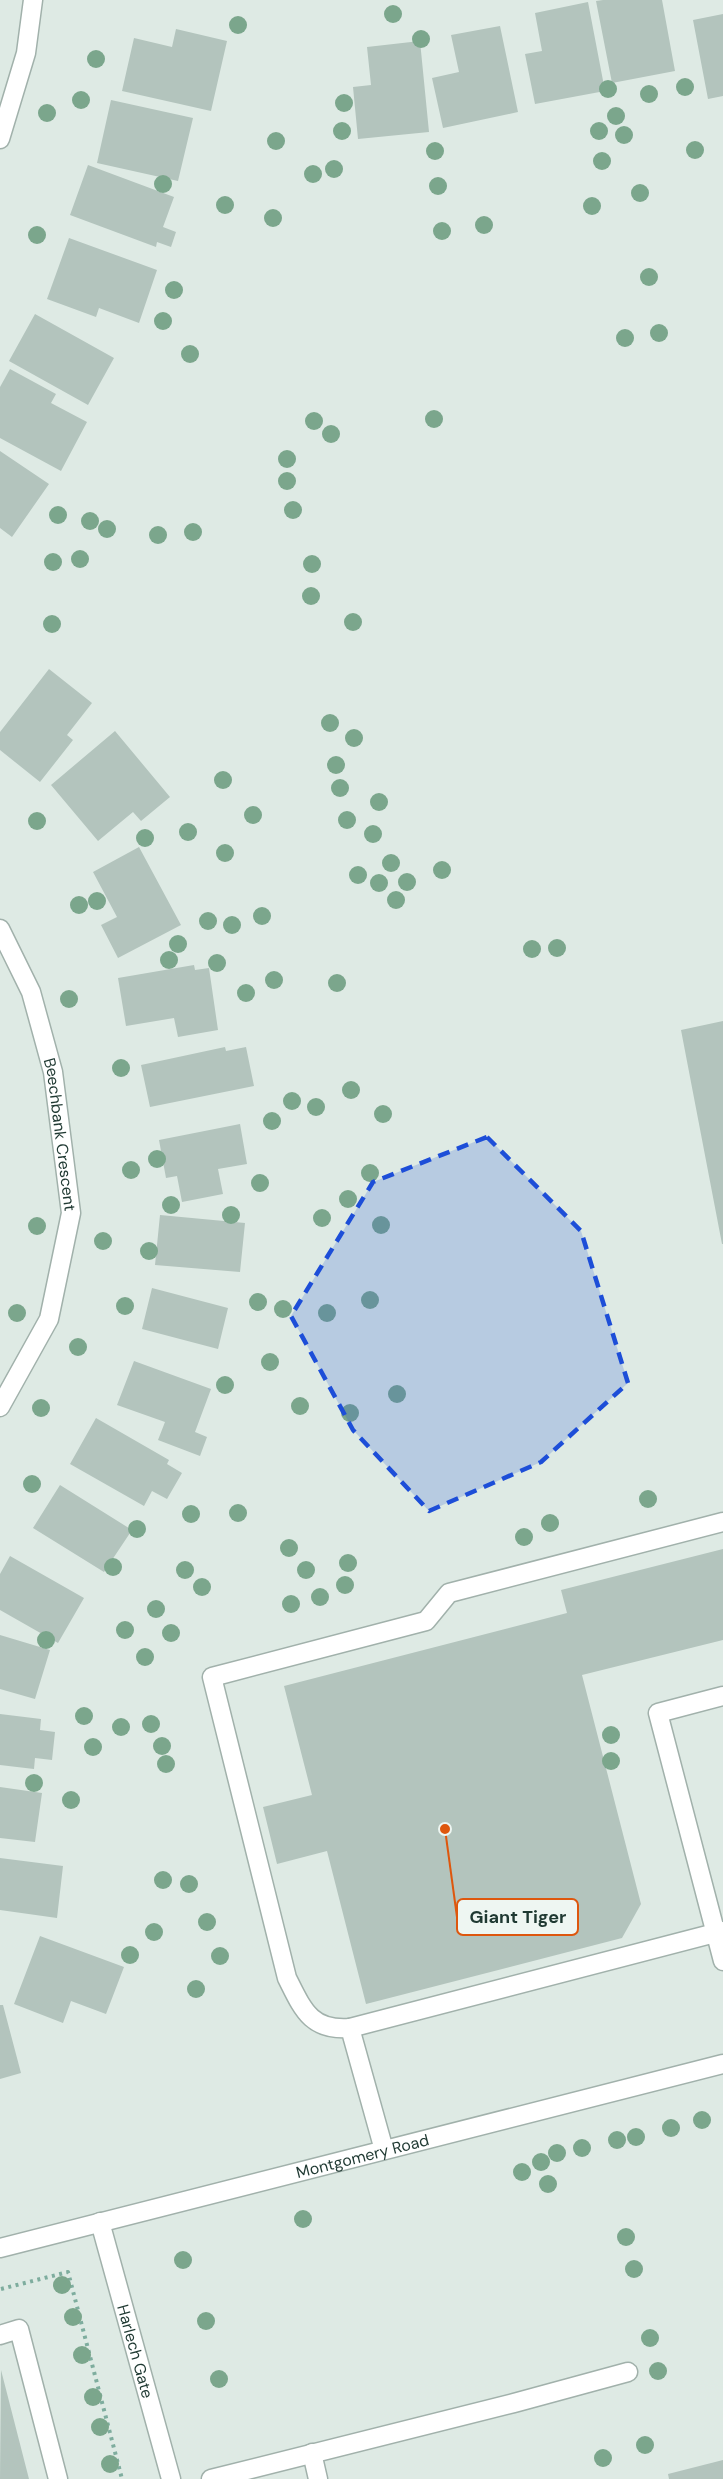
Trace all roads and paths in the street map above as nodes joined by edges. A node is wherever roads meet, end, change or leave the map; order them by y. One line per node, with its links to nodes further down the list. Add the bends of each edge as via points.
1 (33, 0): 2 (street, via 26,53)
2 (0, 139)
3 (0, 929): 4 (street, Beechbank Crescent, via 31,992 53,1072 71,1213 49,1319)
4 (0, 1407)
5 (723, 1522): 9 (street, via 449,1593 426,1621 212,1677 287,1978 311,2017 325,2028)
6 (723, 1696): 7 (street, via 658,1713)
7 (719, 1932): 8 (street); 9 (street)
8 (723, 1961)
9 (350, 2028): 11 (street)
10 (723, 2064): 11 (street, Montgomery Road)
11 (384, 2151): 12 (street, Montgomery Road)
12 (100, 2222): 13 (street, Montgomery Road); 21 (street, Harlech Gate)
13 (0, 2248)
14 (2, 2289): 20 (path, via 68,2272)
15 (0, 2335): 19 (street, via 19,2329)
16 (628, 2372): 17 (street)
17 (312, 2453): 18 (street); 23 (street)
18 (251, 2474): 22 (street)
19 (58, 2479)
20 (122, 2479)
21 (171, 2479)
22 (211, 2479)
23 (318, 2479)

